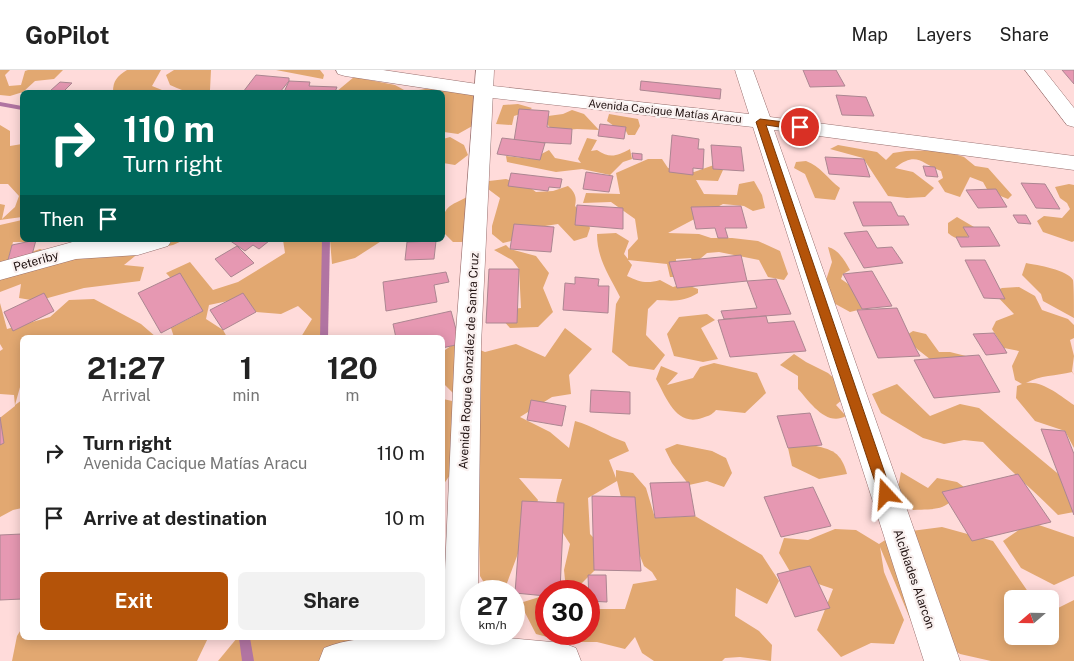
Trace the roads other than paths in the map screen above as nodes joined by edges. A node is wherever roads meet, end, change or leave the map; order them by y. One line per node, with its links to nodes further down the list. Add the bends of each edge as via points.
1 (345, 70): 4 (street, Avenida Cacique Matías Aracu)
2 (744, 70): 6 (street, Alcibíades Alarcón)
3 (1034, 70): 5 (street)
4 (484, 81): 6 (street, Avenida Cacique Matías Aracu); 10 (street, Avenida Roque González de Santa Cruz, via 468,345 460,622)
5 (1074, 121)
6 (760, 122): 7 (street, Avenida Cacique Matías Aracu); 13 (street, Alcibíades Alarcón)
7 (1074, 163)
8 (153, 242): 9 (street, Peteriby, via 76,250)
9 (0, 271)
10 (452, 650): 11 (street, via 360,656); 12 (street)
11 (337, 661)
12 (563, 661)
13 (942, 661)

